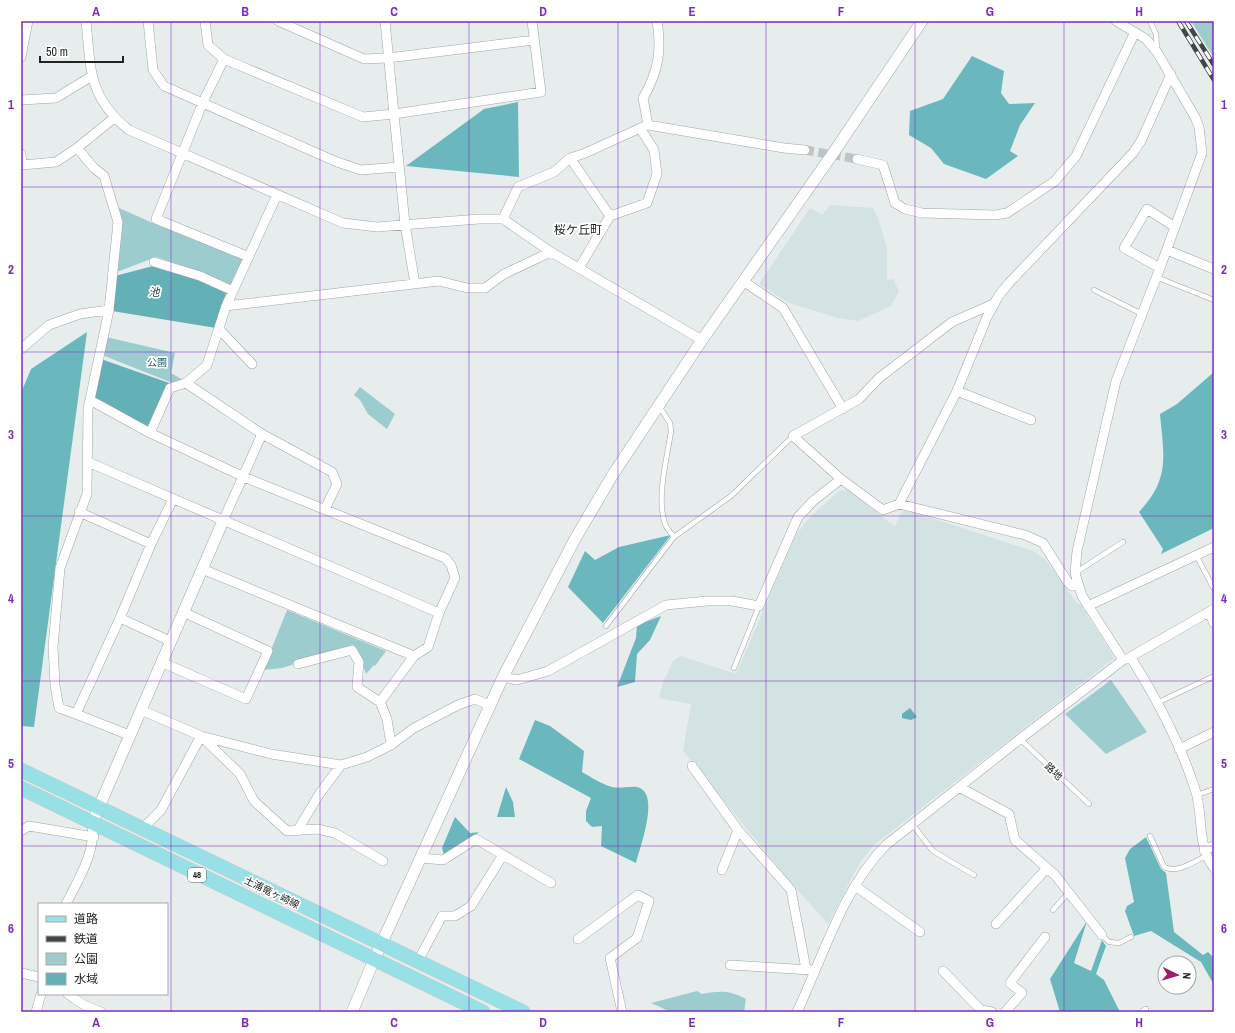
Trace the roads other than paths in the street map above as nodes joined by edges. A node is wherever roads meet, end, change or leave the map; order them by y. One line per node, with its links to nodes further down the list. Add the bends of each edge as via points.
1 (28, 21): 15 (street)
2 (86, 21): 19 (street)
3 (148, 21): 21 (street, via 153,70 164,86)
4 (205, 21): 17 (street, via 208,45)
5 (278, 21): 16 (street, via 364,59)
6 (385, 21): 16 (street)
7 (532, 21): 13 (street)
8 (657, 21): 24 (street, via 659,57 643,98)
9 (922, 21): 45 (street)
10 (1116, 21): 12 (street)
11 (1150, 21): 14 (lane, via 1156,34)
12 (1135, 32): 14 (street, via 1146,39); 30 (street, via 1076,156 1055,181 1007,213 922,213 905,209 895,203 883,165)
13 (534, 40): 16 (street); 22 (street, via 541,92)
14 (1157, 52): 18 (street)
15 (21, 57)
16 (388, 58): 22 (street)
17 (224, 59): 21 (street); 22 (street, via 363,117)
18 (1171, 74): 36 (street, via 1199,127 1202,154); 50 (street, via 1141,141 1133,153 1009,283)
19 (92, 76): 20 (street, via 56,98); 23 (street, via 96,92)
20 (21, 100)
21 (203, 102): 28 (street); 31 (street, via 337,162 361,170)
22 (394, 114): 31 (street)
23 (114, 118): 25 (street); 28 (street, via 129,130)
24 (644, 127): 26 (street); 29 (street); 33 (street, via 654,150 657,174 647,203)
25 (77, 148): 27 (street, via 56,162 22,165); 52 (street, via 104,176 118,222)
26 (805, 150)
27 (21, 154)
28 (181, 154): 32 (street); 39 (street, via 156,219)
29 (570, 158): 33 (street); 34 (street, via 554,172 518,187)
30 (856, 159)
31 (399, 167): 35 (street)
32 (277, 195): 35 (street, via 343,223 377,227); 39 (street)
33 (610, 216): 41 (street)
34 (503, 219): 35 (street); 38 (street)
35 (406, 224): 46 (street)
36 (1175, 227): 37 (street); 42 (street, via 1147,209 1124,248)
37 (1167, 250): 42 (street); 43 (street)
38 (551, 252): 41 (street); 46 (street, via 504,274 485,288 467,288 439,281)
39 (249, 257): 48 (street)
40 (154, 262): 48 (street, via 200,276)
41 (579, 268): 55 (street)
42 (1160, 268): 44 (street)
43 (1214, 269)
44 (1156, 277): 49 (lane); 53 (street)
45 (743, 281): 55 (street); 62 (street, via 783,308)
46 (415, 284): 51 (street)
47 (1094, 290): 53 (lane)
48 (233, 292): 51 (street)
49 (1214, 300)
50 (993, 304): 59 (street); 62 (street, via 952,322)
51 (226, 306): 54 (street)
52 (109, 310): 56 (street, via 80,314 49,325); 60 (street)
53 (1142, 314): 81 (street, via 1114,388 1077,551)
54 (219, 328): 57 (street); 58 (street, via 207,366)
55 (702, 340): 61 (street)
56 (21, 349)
57 (252, 364)
58 (186, 383): 64 (street, via 170,388); 65 (street)
59 (957, 391): 63 (street); 71 (street)
60 (90, 400): 64 (street); 67 (street)
61 (659, 405): 75 (lane, via 670,423 661,497 666,525); 99 (street, via 612,476 575,539)
62 (843, 409): 66 (street)
63 (1031, 420)
64 (150, 433): 68 (street)
65 (262, 434): 68 (street); 72 (street, via 332,472 337,484)
66 (793, 436): 69 (street); 75 (lane, via 731,496)
67 (88, 462): 70 (street); 73 (street, via 86,494)
68 (244, 477): 72 (street); 74 (street)
69 (841, 479): 71 (street, via 883,510); 84 (street, via 813,501 798,517)
70 (173, 499): 74 (street); 77 (street)
71 (899, 504): 82 (street, via 1025,535 1043,543 1067,581 1072,586)
72 (325, 509): 88 (street, via 445,558 451,565 455,578)
73 (79, 512): 77 (street); 104 (street, via 60,568 53,648 59,708)
74 (223, 521): 80 (street); 88 (street)
75 (674, 537): 91 (lane)
76 (1123, 542): 81 (lane)
77 (151, 544): 89 (street)
78 (1214, 547): 79 (street)
79 (1196, 555): 83 (lane); 85 (street)
80 (202, 568): 87 (street); 93 (street)
81 (1075, 573): 82 (street)
82 (1077, 586): 85 (street)
83 (1214, 589)
84 (759, 606): 97 (lane); 99 (street, via 732,601 666,605 548,670 517,680)
85 (1088, 606): 94 (street)
86 (1211, 611): 90 (street); 94 (street)
87 (183, 612): 92 (street); 95 (street, via 268,651 246,699)
88 (439, 613): 93 (street, via 428,647)
89 (120, 618): 92 (street); 104 (street)
90 (1214, 623)
91 (606, 626)
92 (170, 641): 95 (street)
93 (414, 656): 100 (street)
94 (1127, 659): 101 (street); 108 (street)
95 (161, 662): 103 (street)
96 (298, 664): 100 (street, via 352,650 359,662 357,687)
97 (734, 668)
98 (1214, 676): 101 (lane)
99 (503, 677): 102 (street)
100 (380, 702): 109 (street, via 387,719)
101 (1159, 702): 110 (street)
102 (489, 705): 109 (street, via 475,700 458,705 414,728); 130 (street)
103 (141, 710): 106 (street); 107 (street)
104 (76, 714): 106 (street)
105 (1214, 732): 110 (street)
106 (129, 736): 119 (street)
107 (201, 736): 111 (street, via 271,754); 121 (street, via 161,810); 124 (street, via 240,774 254,801 287,831)
108 (1020, 739): 114 (street); 118 (lane, 路地)
109 (391, 745): 111 (street, via 367,758)
110 (1179, 749): 117 (street)
111 (341, 764): 124 (street)
112 (692, 766): 123 (street)
113 (21, 770): 119 (main road, 土浦竜ヶ崎線 / 48)
114 (959, 787): 120 (street); 132 (street, via 1009,814 1015,840)
115 (21, 788): 122 (main road, 土浦竜ヶ崎線 / 48)
116 (1214, 789): 117 (lane)
117 (1197, 795): 128 (street)
118 (1089, 804)
119 (98, 808): 121 (main road, 土浦竜ヶ崎線 / 48); 122 (street)
120 (912, 824): 135 (lane, via 933,852); 137 (street, via 877,854)
121 (142, 829): 147 (main road, 土浦竜ヶ崎線 / 48)
122 (93, 830): 125 (street, via 29,826); 139 (street, via 87,863); 148 (main road, 土浦竜ヶ崎線 / 48)
123 (738, 830): 134 (street); 151 (street, via 791,890)
124 (297, 831): 131 (street, via 317,829 335,832)
125 (21, 832)
126 (1150, 836): 128 (lane, via 1164,868 1168,870 1177,870)
127 (1214, 846): 128 (street)
128 (1205, 853): 133 (street)
129 (503, 855): 130 (street, via 476,839 443,860); 136 (street); 149 (street, via 471,906 456,916 442,916)
130 (421, 858): 147 (street)
131 (383, 861)
132 (1047, 868): 138 (street); 141 (street)
133 (1214, 868)
134 (722, 870)
135 (974, 875)
136 (551, 883)
137 (855, 886): 142 (street); 154 (street)
138 (1069, 892): 140 (lane); 143 (street)
139 (67, 903)
140 (1053, 910)
141 (996, 924)
142 (920, 932)
143 (1102, 935): 145 (lane, via 1109,942 1119,943)
144 (1045, 937): 168 (street, via 1010,983 1022,993)
145 (1131, 937)
146 (578, 940): 165 (street, via 638,895 649,901 637,938 610,958)
147 (382, 945): 148 (street); 149 (main road, 土浦竜ヶ崎線 / 48)
148 (374, 960): 162 (street); 163 (main road, 土浦竜ヶ崎線 / 48)
149 (418, 961): 164 (main road, 土浦竜ヶ崎線 / 48)
150 (730, 965): 151 (street)
151 (806, 968): 154 (street)
152 (943, 971): 159 (street)
153 (21, 972): 155 (street)
154 (816, 972): 166 (street)
155 (38, 977)
156 (41, 995): 160 (street)
157 (69, 995): 161 (street)
158 (1146, 1009): 169 (lane)
159 (979, 1011): 167 (street)
160 (36, 1012)
161 (101, 1012)
162 (352, 1012)
163 (483, 1012)
164 (523, 1012)
165 (622, 1012)
166 (797, 1012)
167 (992, 1012)
168 (1005, 1012)
169 (1141, 1012)

